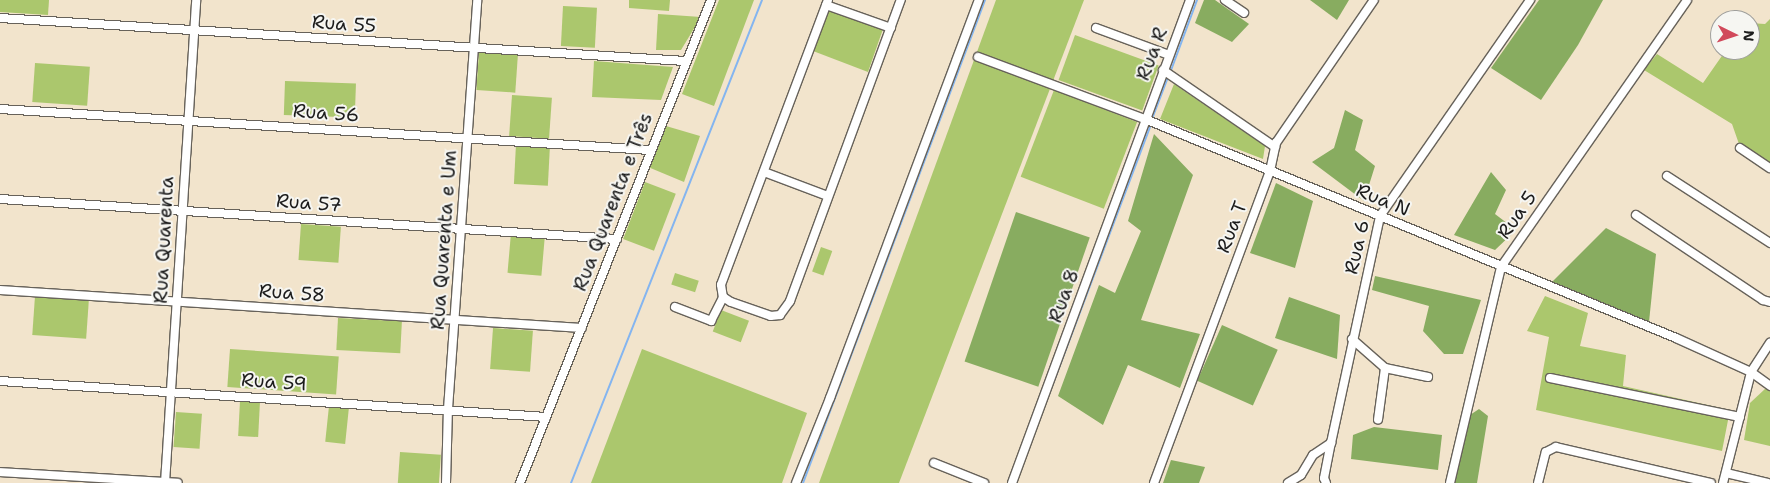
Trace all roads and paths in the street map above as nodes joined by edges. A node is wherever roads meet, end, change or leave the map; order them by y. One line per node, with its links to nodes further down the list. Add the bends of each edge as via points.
1 (196, 0): 16 (street, Rua Quarenta)
2 (477, 0): 17 (street, Rua Quarenta e Um)
3 (711, 0): 20 (street, Rua Quarenta e Três)
4 (901, 0): 14 (street)
5 (979, 0): 71 (street)
6 (1190, 0): 18 (street, Rua R)
7 (1225, 0): 12 (street)
8 (1374, 0): 26 (street, Rua T)
9 (1530, 0): 37 (street, Rua 6)
10 (1687, 0): 41 (street, Rua 5)
11 (827, 2): 14 (street); 31 (street)
12 (1244, 13)
13 (0, 18): 16 (street, Rua 55)
14 (890, 28): 33 (street)
15 (1096, 28): 18 (street)
16 (195, 30): 17 (street, Rua 55); 23 (street, Rua Quarenta)
17 (474, 48): 20 (street, Rua 55); 25 (street, Rua Quarenta e Um)
18 (1169, 55): 21 (street, Rua R)
19 (978, 57): 24 (street, Rua N)
20 (686, 61): 28 (street, Rua Quarenta e Três)
21 (1167, 72): 24 (street, Rua R); 26 (street)
22 (0, 108): 23 (street, Rua 56)
23 (187, 121): 25 (street, Rua 56); 35 (street, Rua Quarenta)
24 (1149, 121): 30 (street, Rua N); 73 (street, Rua 8)
25 (466, 139): 28 (street, Rua 56); 38 (street, Rua Quarenta e Um)
26 (1275, 147): 30 (street, Rua T)
27 (1740, 148): 29 (street)
28 (650, 150): 39 (street, Rua Quarenta e Três)
29 (1770, 168)
30 (1270, 171): 37 (street, Rua N); 74 (street, Rua T)
31 (764, 172): 33 (street); 43 (street, via 726,269 721,285)
32 (1667, 176): 40 (street)
33 (828, 196): 43 (street, via 785,310 780,315 771,316)
34 (0, 199): 35 (street, Rua 57)
35 (182, 211): 38 (street, Rua 57); 45 (street, Rua Quarenta)
36 (1636, 215): 44 (street)
37 (1380, 216): 41 (street, Rua N); 50 (street, Rua 6)
38 (460, 229): 39 (street, Rua 57); 48 (street, Rua Quarenta e Um)
39 (617, 239): 49 (street, Rua Quarenta e Três)
40 (1770, 243)
41 (1501, 267): 53 (street, Rua N); 77 (street, Rua 5)
42 (0, 290): 45 (street, Rua 58)
43 (723, 297): 46 (street, via 711,321)
44 (1766, 301): 47 (street)
45 (176, 302): 48 (street, Rua 58); 58 (street, Rua Quarenta)
46 (675, 307)
47 (1770, 307)
48 (455, 320): 49 (street, Rua 58); 59 (street, Rua Quarenta e Um)
49 (582, 328): 60 (street, Rua Quarenta e Três)
50 (1352, 339): 52 (street); 63 (street, Rua 6)
51 (1770, 344): 53 (street)
52 (1385, 368): 54 (street); 62 (street)
53 (1751, 372): 57 (street, Rua N); 61 (street)
54 (1428, 377)
55 (1550, 378): 61 (street)
56 (0, 381): 58 (street, Rua 59)
57 (1770, 386)
58 (171, 392): 59 (street, Rua 59); 67 (street, Rua Quarenta)
59 (448, 410): 60 (street, Rua 59); 69 (street, Rua Quarenta e Um)
60 (546, 417): 70 (street, Rua Quarenta e Três)
61 (1740, 417): 66 (street)
62 (1378, 420)
63 (1330, 443): 75 (street, via 1313,455 1301,475); 76 (street, Rua 6)
64 (934, 463): 72 (street)
65 (0, 472): 67 (street)
66 (1726, 473): 80 (street); 81 (street)
67 (165, 483): 68 (street)
68 (178, 483)
69 (446, 483)
70 (520, 483)
71 (796, 483)
72 (984, 483)
73 (1012, 483)
74 (1154, 483)
75 (1288, 483)
76 (1326, 483)
77 (1450, 483)
78 (1538, 483): 79 (street, via 1546,452 1556,448)
79 (1711, 483)
80 (1724, 483)
81 (1768, 483)

